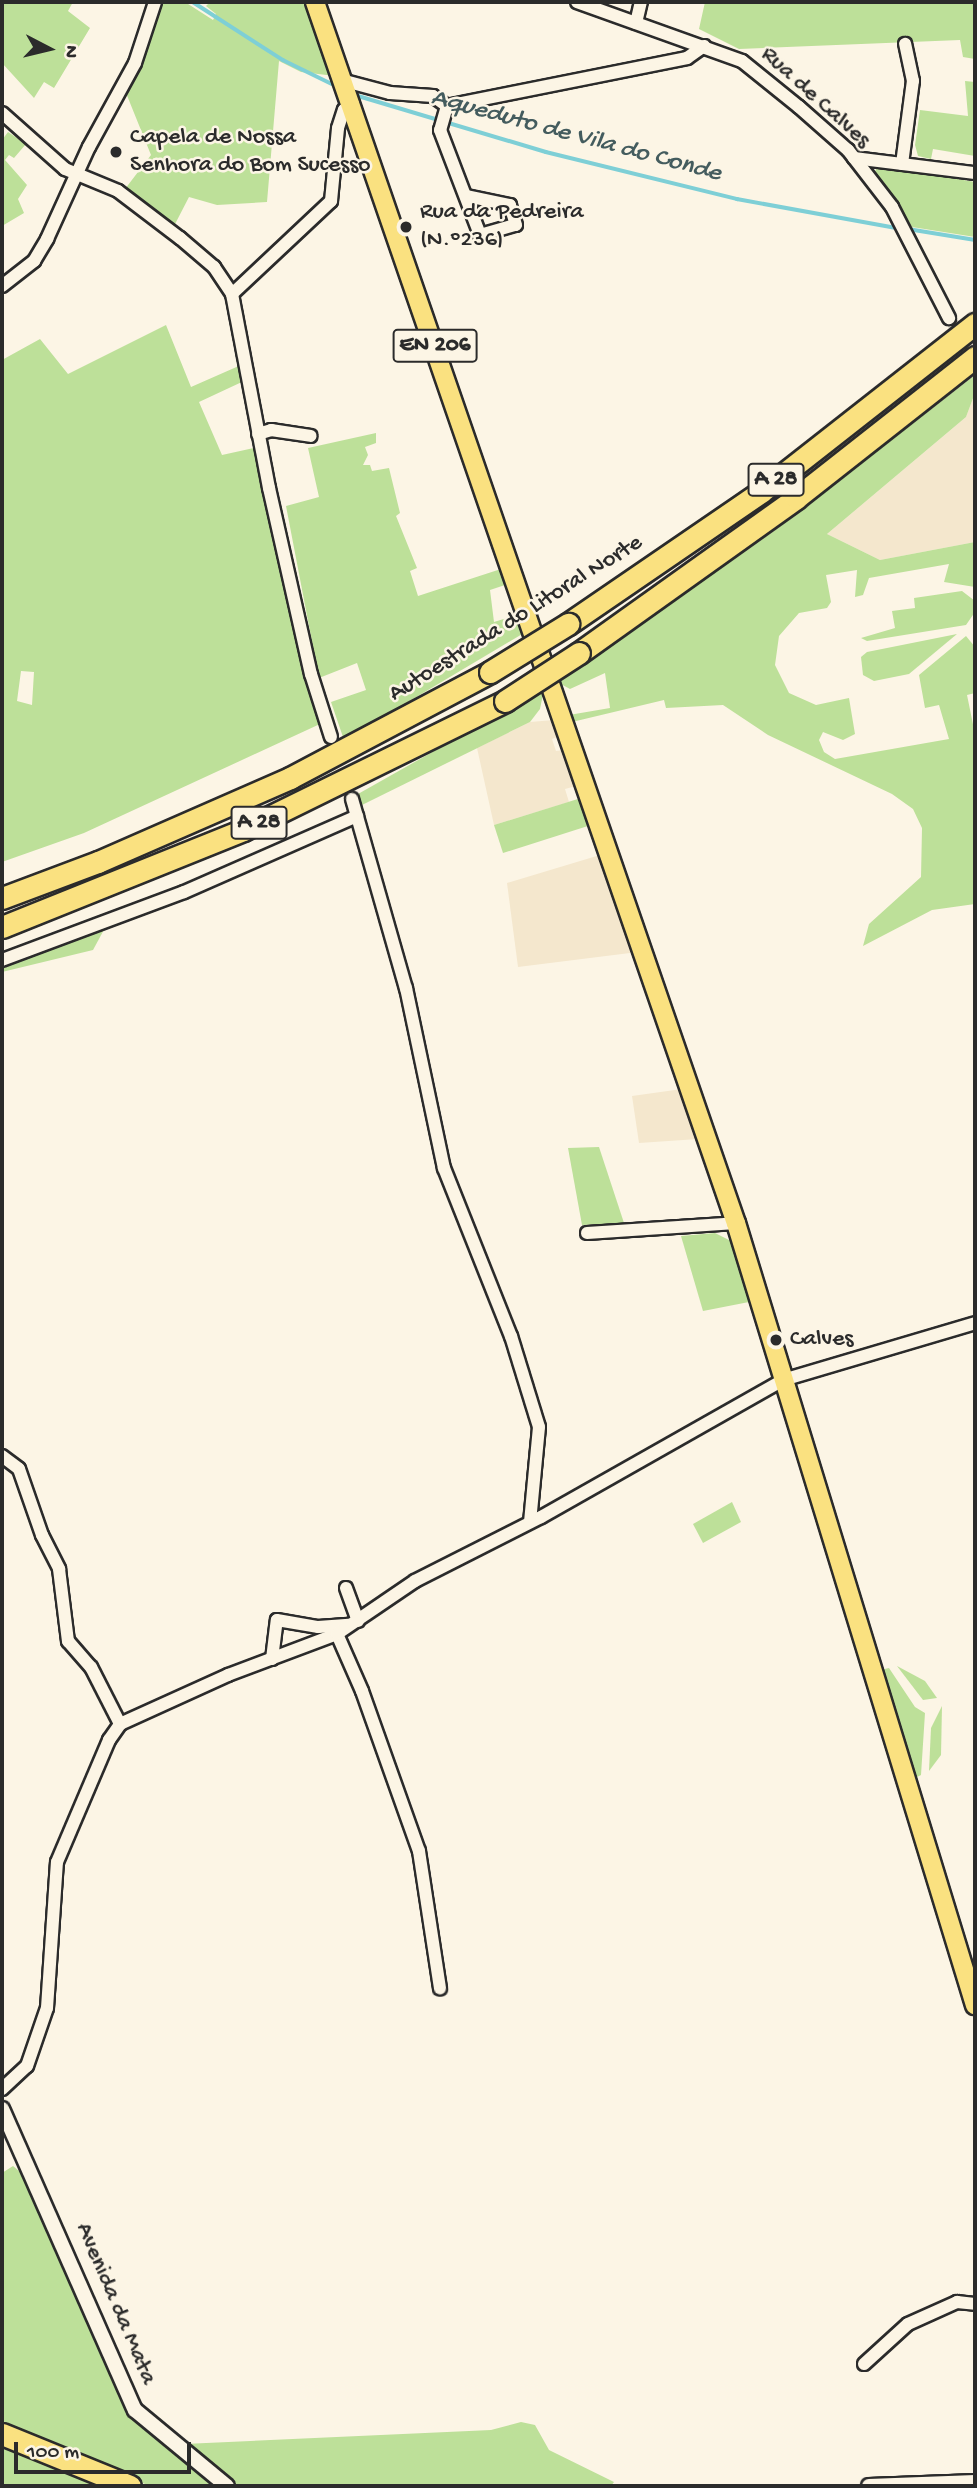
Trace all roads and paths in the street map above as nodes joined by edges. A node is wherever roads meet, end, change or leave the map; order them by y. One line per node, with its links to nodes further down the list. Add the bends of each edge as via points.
1 (155, 2): 14 (street, via 135,63)
2 (315, 2): 8 (main road, EN 206)
3 (577, 2): 5 (street, Rua de Calves)
4 (641, 2): 5 (street)
5 (636, 23): 7 (street, Rua de Calves)
6 (905, 44): 13 (street, via 913,81)
7 (704, 46): 10 (street, via 687,58); 12 (street, Rua de Calves, via 742,61)
8 (345, 81): 9 (main road, EN 206); 10 (street, via 390,93 433,96)
9 (353, 103): 18 (street, via 344,110 338,128 331,201); 30 (main road, EN 206)
10 (447, 106): 16 (street, via 440,130)
11 (2, 113): 14 (street, via 65,169)
12 (854, 158): 13 (street); 19 (street, Rua de Calves, via 892,207)
13 (902, 164): 15 (street)
14 (78, 173): 17 (street, via 34,261); 18 (street, via 118,191 180,238 214,267)
15 (975, 173)
16 (467, 196)
17 (2, 286)
18 (232, 294): 22 (street)
19 (949, 318)
20 (975, 324): 27 (highway, Autoestrada do Litoral Norte / A 28, bridge, via 762,491 490,672 290,778 110,857)
21 (975, 357): 28 (highway, A 28, bridge, via 796,498 505,701 243,830)
22 (258, 434): 23 (street, via 271,430); 24 (street, via 311,674)
23 (311, 436)
24 (331, 737)
25 (352, 799): 26 (street)
26 (357, 816): 29 (street, via 184,892); 35 (street, via 406,988 444,1168 511,1335 539,1427)
27 (2, 898)
28 (2, 927)
29 (2, 960)
30 (736, 1223): 31 (street); 33 (main road)
31 (587, 1233)
32 (975, 1323): 33 (street)
33 (783, 1380): 35 (street); 42 (main road)
34 (2, 1456): 40 (street, via 19,1469 41,1535 59,1569 68,1641 91,1667)
35 (530, 1522): 37 (street, via 415,1581)
36 (346, 1588): 37 (street)
37 (355, 1623): 38 (street); 39 (street, via 318,1627 277,1620)
38 (337, 1634): 39 (street); 41 (street, via 419,1851)
39 (272, 1659): 40 (street)
40 (120, 1724): 43 (street, via 57,1862 47,2008 27,2066)
41 (440, 1988)
42 (975, 2006)
43 (2, 2089)
44 (2, 2109): 50 (street, Avenida da Mata, via 135,2410)
45 (975, 2304): 46 (street, via 957,2302 908,2323)
46 (864, 2364)
47 (2, 2434): 49 (highway)
48 (975, 2482): 51 (street)
49 (130, 2486)
50 (227, 2486)
51 (869, 2486)

